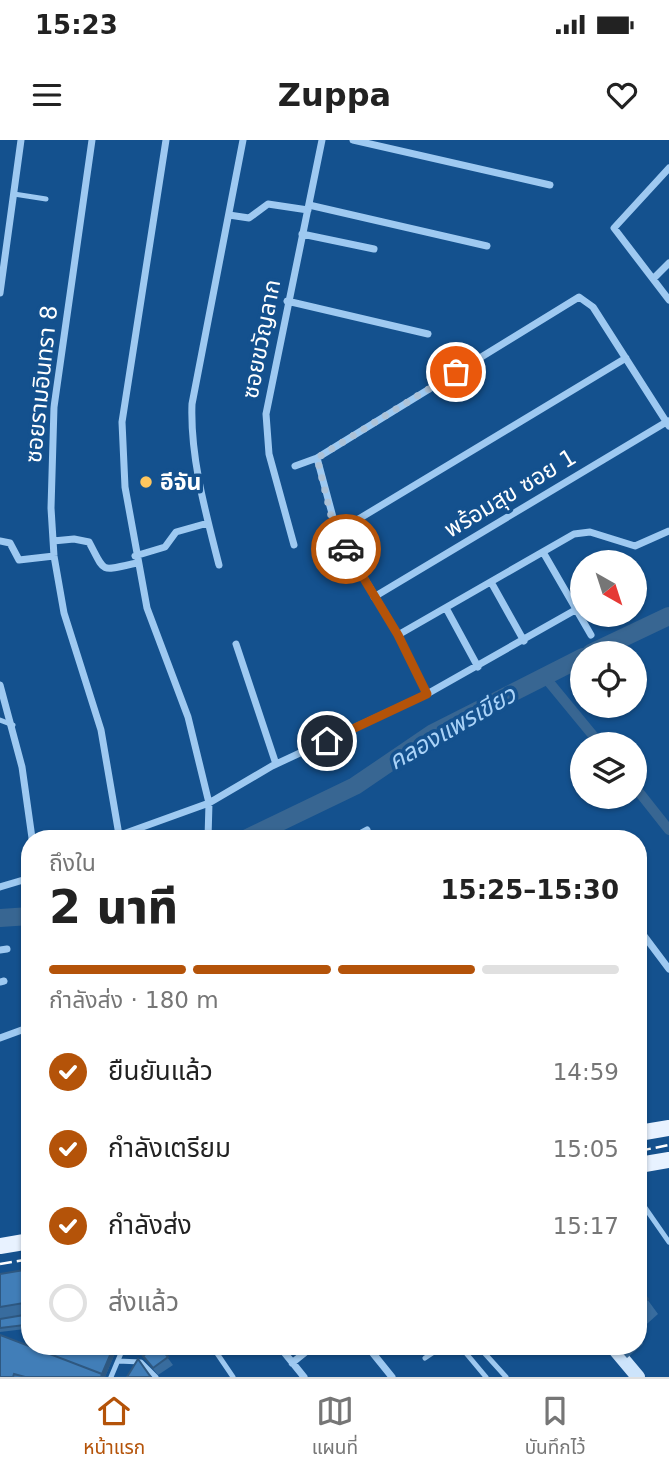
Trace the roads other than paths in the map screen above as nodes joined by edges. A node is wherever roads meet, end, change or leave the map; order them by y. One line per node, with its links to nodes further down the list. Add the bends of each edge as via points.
1 (21, 140): 9 (street)
2 (92, 140): 30 (street, ซอยรามอินทรา 8, via 54,407)
3 (166, 140): 34 (street, via 122,422 125,487)
4 (243, 140): 12 (street)
5 (322, 140): 11 (street, ซอยขวัญลาก)
6 (353, 140): 8 (street)
7 (669, 167): 17 (street, via 614,228)
8 (550, 186)
9 (14, 194): 10 (lane); 18 (street)
10 (46, 199)
11 (308, 207): 12 (street, via 268,204 249,218); 13 (street, ซอยขวัญลาก); 14 (street)
12 (229, 215): 26 (street, via 192,404)
13 (302, 234): 15 (street); 20 (street, ซอยขวัญลาก)
14 (487, 246)
15 (374, 249)
16 (669, 262): 17 (street)
17 (653, 279): 19 (street)
18 (0, 293)
19 (669, 299)
20 (287, 301): 21 (street); 31 (street, ซอยขวัญลาก, via 267,396 266,435)
21 (428, 334)
22 (626, 358): 23 (street); 24 (street, via 593,307 579,298); 28 (street)
23 (668, 423): 37 (street, พร้อมสุข ซอย 1)
24 (317, 458): 25 (street); 28 (street)
25 (295, 466)
26 (208, 523): 34 (street, via 176,532 165,547); 35 (street)
27 (669, 531): 32 (street, via 628,546 581,532)
28 (337, 532): 37 (street)
29 (0, 541): 33 (street, via 10,543 19,560)
30 (53, 541): 33 (street, ซอยรามอินทรา 8); 34 (street, via 89,542 94,559 108,569)
31 (294, 545)
32 (543, 552): 36 (street); 38 (street)
33 (54, 556): 54 (street, ซอยรามอินทรา 8, via 64,612 101,730)
34 (136, 560): 52 (street, via 147,608 188,717)
35 (219, 565)
36 (491, 582): 39 (street); 44 (street)
37 (374, 597): 42 (street)
38 (570, 597)
39 (446, 608): 42 (street); 46 (street)
40 (570, 613): 44 (street)
41 (587, 627): 43 (street)
42 (398, 635): 48 (street)
43 (591, 635)
44 (523, 642): 46 (street)
45 (236, 644): 51 (street)
46 (478, 667): 48 (street)
47 (1, 690): 50 (street)
48 (427, 694): 51 (street)
49 (0, 720): 50 (lane)
50 (13, 725): 53 (street)
51 (276, 764): 52 (street)
52 (209, 803): 55 (street); 56 (street)
53 (31, 830)
54 (115, 830)
55 (133, 830)
56 (208, 830)
57 (21, 881): 58 (street)
58 (0, 887)
59 (647, 940): 60 (street)
60 (669, 969)
61 (21, 1030): 62 (street)
62 (0, 1038)
63 (669, 1128): 64 (main road)
64 (647, 1132)
65 (669, 1160): 66 (main road)
66 (647, 1164)
67 (647, 1210): 69 (lane)
68 (21, 1242): 70 (main road)
69 (669, 1242)
70 (0, 1246)
71 (120, 1355): 81 (lane)
72 (218, 1355): 85 (lane)
73 (286, 1355): 82 (street)
74 (302, 1355): 82 (street)
75 (374, 1355): 87 (street)
76 (431, 1355): 80 (lane)
77 (468, 1355): 88 (lane)
78 (486, 1355): 89 (lane)
79 (620, 1355): 90 (street)
80 (425, 1359)
81 (118, 1361): 83 (lane); 84 (lane, via 141,1362)
82 (292, 1363): 86 (street)
83 (111, 1377)
84 (156, 1377)
85 (233, 1377)
86 (304, 1377)
87 (392, 1377)
88 (486, 1377)
89 (506, 1377)
90 (638, 1377)

